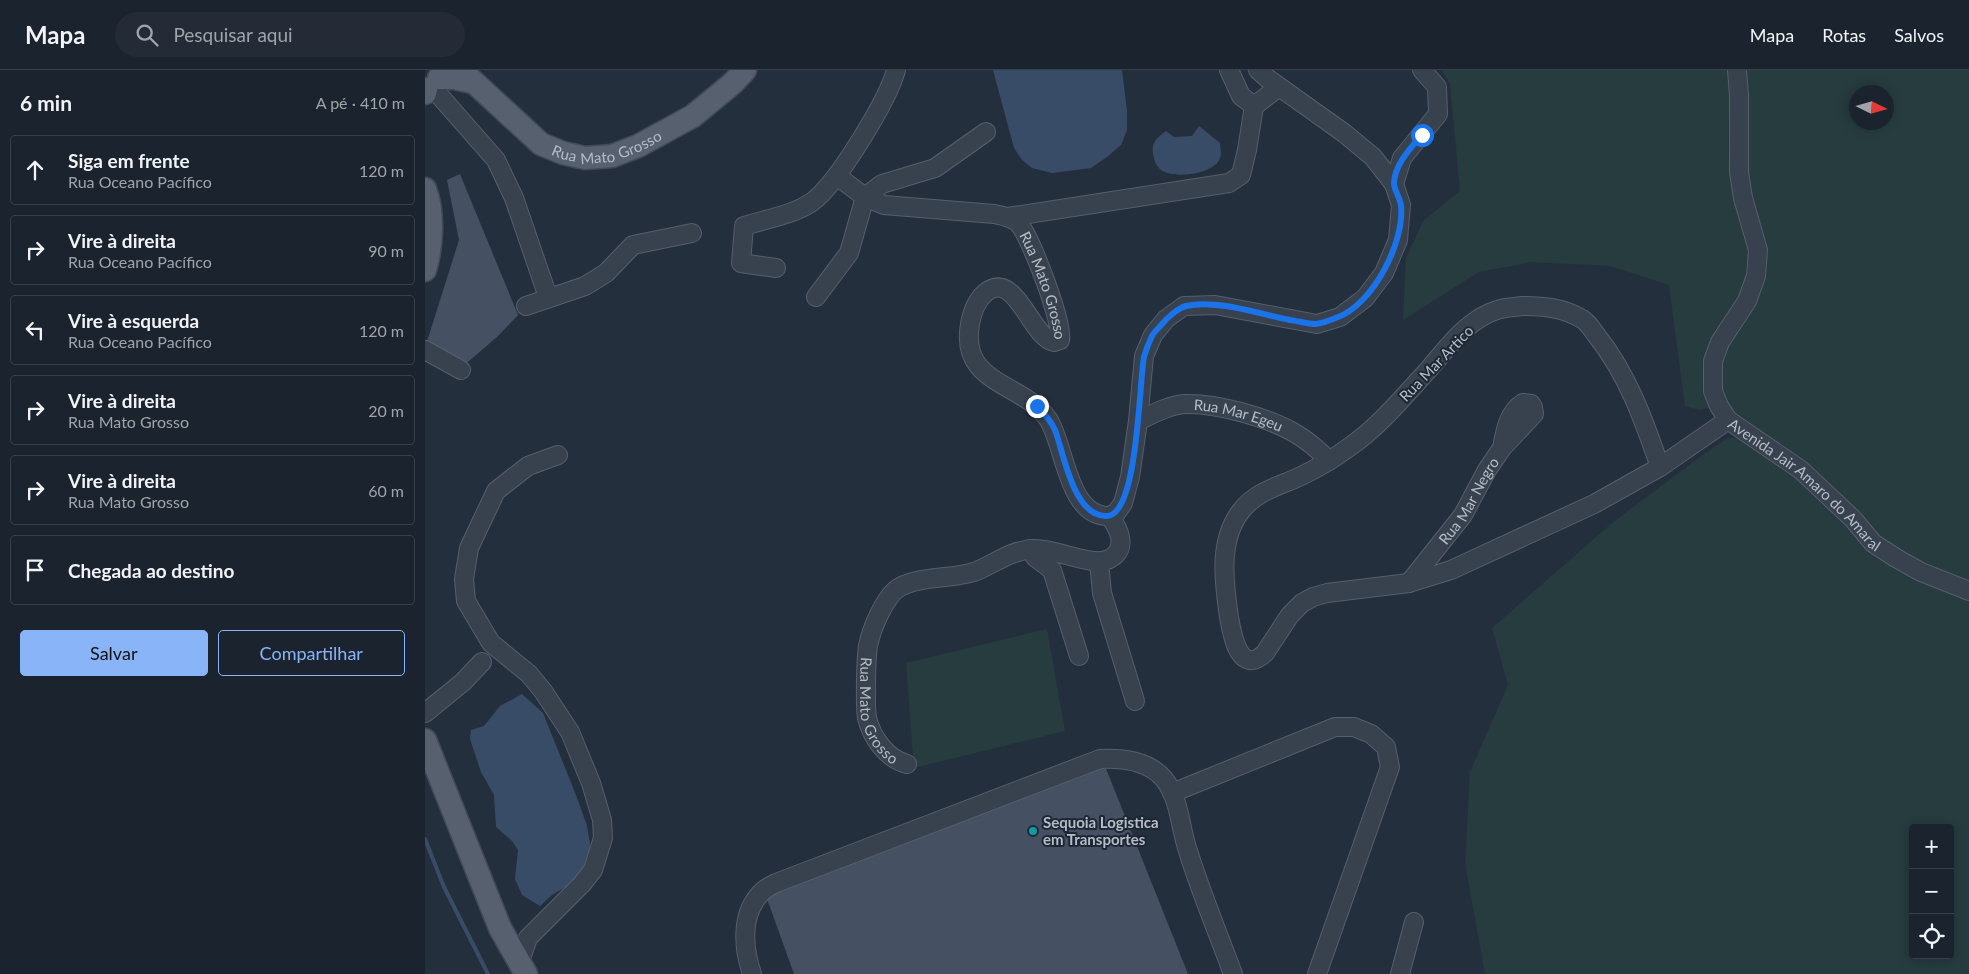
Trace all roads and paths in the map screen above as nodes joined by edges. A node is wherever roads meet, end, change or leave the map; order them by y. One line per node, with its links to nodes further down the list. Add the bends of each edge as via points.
1 (745, 70): 7 (main road, Rua Mato Grosso, via 693,116 646,142 612,156 585,158 541,144)
2 (896, 70): 10 (street, via 889,91)
3 (1229, 70): 8 (street, via 1241,96)
4 (1422, 70): 11 (street, via 1437,87 1438,114 1402,158)
5 (1737, 70): 24 (street, Avenida Jair Amaro do Amaral, via 1739,172 1758,250 1757,276 1747,301 1720,342 1713,361 1713,391)
6 (1267, 76): 8 (street); 11 (street, via 1373,157)
7 (439, 82): 18 (street, via 497,160 514,198)
8 (1254, 106): 14 (street, via 1241,175 1229,183)
9 (986, 132): 13 (street, via 935,168 882,184)
10 (837, 176): 13 (street, Rua Mato Grosso); 16 (street, via 812,202 798,210 744,226 741,263)
11 (1394, 184): 25 (street, via 1401,205 1397,240 1384,273 1365,298 1340,317 1317,324 1215,305 1184,306 1153,334 1145,356)
12 (425, 189): 17 (main road, via 431,224)
13 (865, 197): 14 (street, Rua Mato Grosso, via 884,205); 19 (street, via 849,253)
14 (1009, 217): 29 (street, Rua Mato Grosso, via 1025,232 1036,256 1059,325 1060,340 1046,339 1017,298 1007,290 995,288 978,302 969,330 971,349 977,365 988,376 1037,406 1047,417 1055,429 1074,488 1084,504 1094,512)
15 (692, 234): 18 (street, via 633,245 606,273 592,282)
16 (776, 268)
17 (425, 270)
18 (548, 297): 20 (street)
19 (816, 297)
20 (526, 306)
21 (425, 350): 22 (street)
22 (461, 370)
23 (1530, 419): 32 (street, Rua Mar Negro, via 1502,448 1463,515)
24 (1728, 420): 28 (street); 33 (street, Avenida Jair Amaro do Amaral, via 1801,470 1853,519 1873,543 1921,572)
25 (1138, 421): 27 (street, Rua Mar Egeu, via 1185,404 1211,406 1291,431); 29 (street, via 1123,502)
26 (557, 455): 42 (street, via 528,466 496,491 469,548 464,579 466,601 491,643 529,674 570,732 602,820 603,838 593,870 529,938)
27 (1329, 460): 28 (street, Rua Mar Artico, via 1367,434 1467,328 1482,317 1497,310 1543,306 1563,310 1584,320 1606,347 1637,402); 32 (street, Rua Mar Artico, via 1254,498 1241,511 1231,530 1225,553 1225,576 1233,641 1238,652 1244,658 1260,658 1290,614 1313,597)
28 (1660, 467): 32 (street, via 1594,504 1487,554)
29 (1109, 516): 31 (street, via 1121,541 1112,558)
30 (1030, 549): 31 (street, Rua Mato Grosso, via 1050,550); 34 (street, via 1052,570); 39 (street, Rua Mato Grosso, via 1017,551 975,572 900,587 878,617 868,646 867,718 876,740 890,756)
31 (1099, 562): 36 (street, via 1102,593)
32 (1409, 583)
33 (1969, 591)
34 (1079, 656)
35 (482, 662): 37 (street)
36 (1135, 701)
37 (425, 713)
38 (425, 740): 42 (main road, via 500,928)
39 (907, 764)
40 (1172, 793): 43 (street, via 1163,778 1147,767 1122,758 1100,759 776,883 763,890 754,902 745,931 745,953); 44 (street, via 1199,884); 45 (street, via 1335,727 1354,727 1371,734 1386,748 1390,767)
41 (1414, 922): 46 (street)
42 (524, 971)
43 (752, 974)
44 (1233, 974)
45 (1317, 974)
46 (1400, 974)

